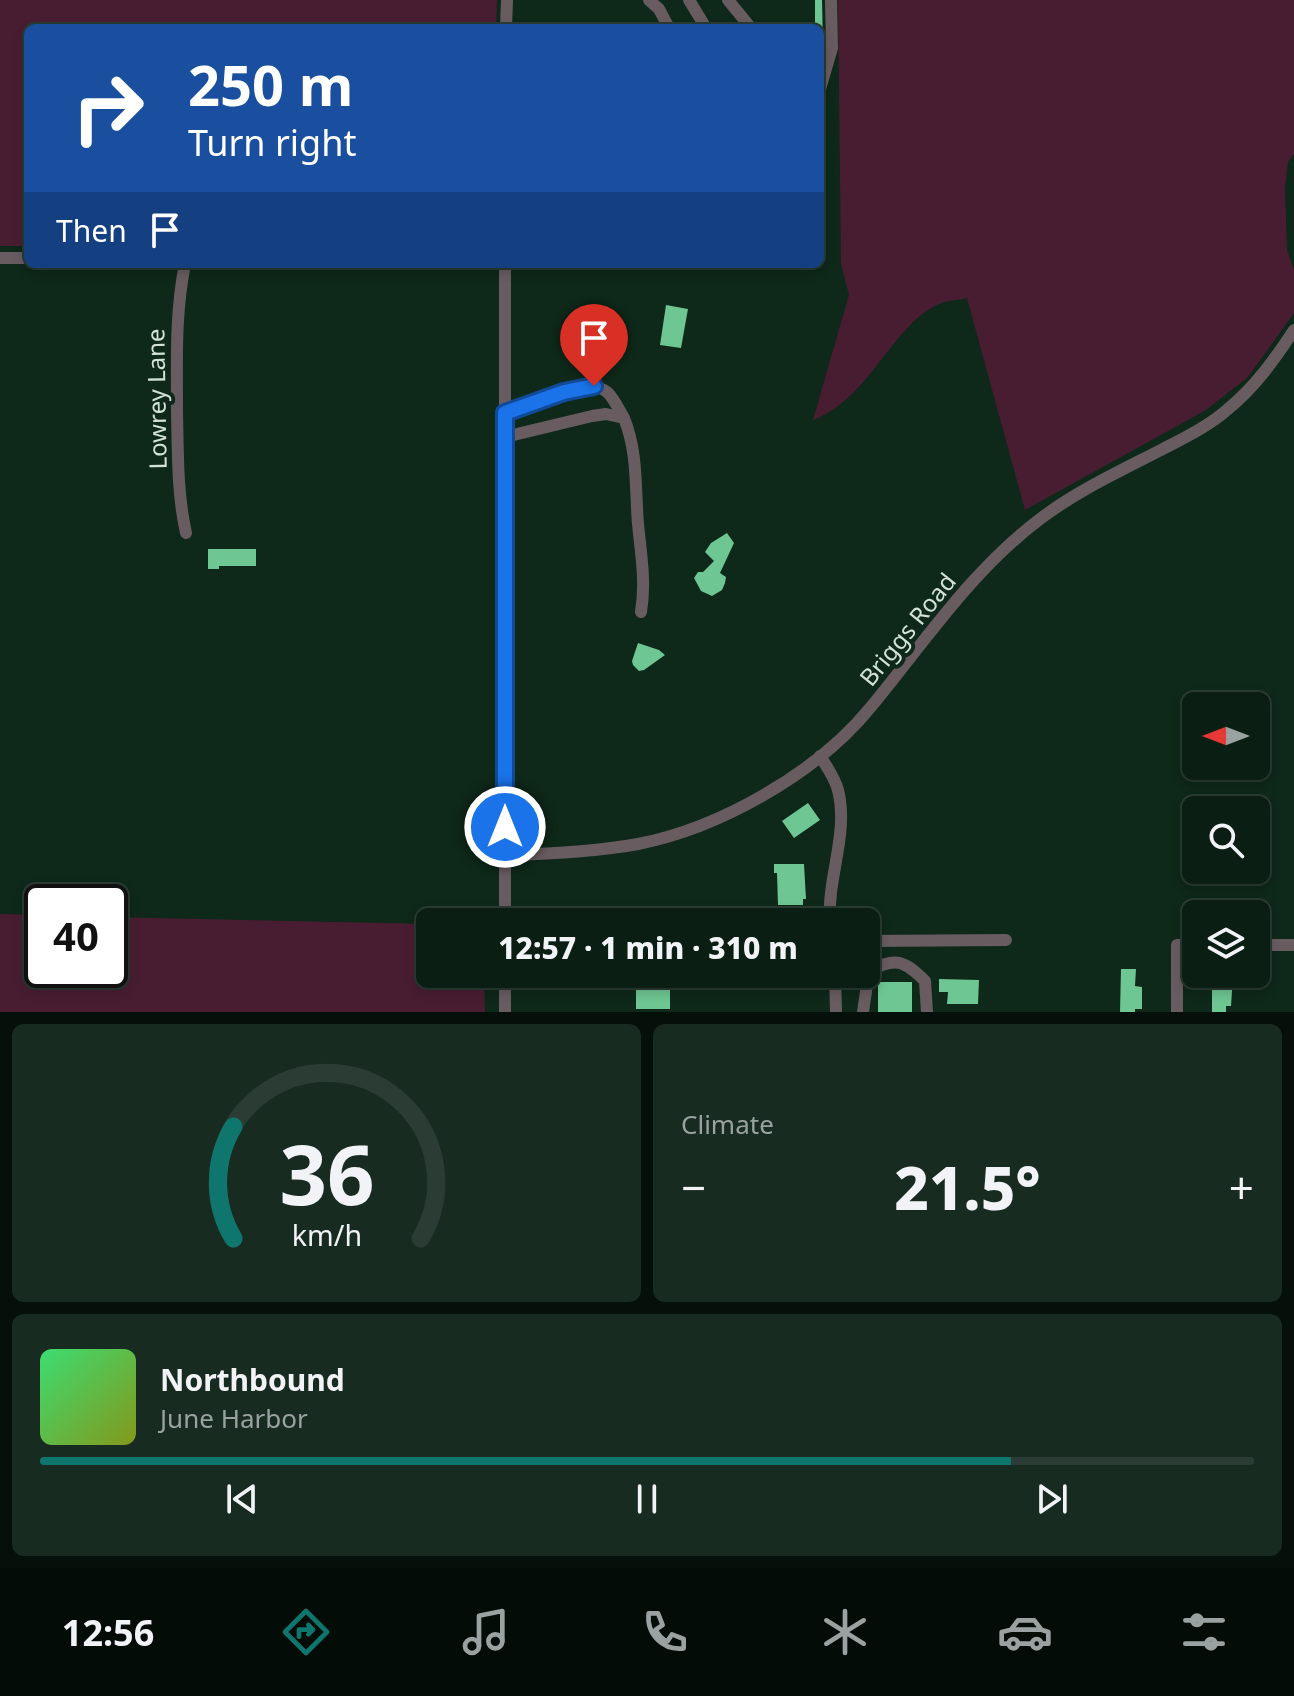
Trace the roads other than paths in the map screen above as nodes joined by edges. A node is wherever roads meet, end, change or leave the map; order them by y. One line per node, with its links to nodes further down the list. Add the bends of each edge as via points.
1 (507, 0): 6 (street)
2 (649, 0): 7 (street)
3 (689, 0): 8 (street)
4 (728, 0): 9 (street)
5 (831, 0): 10 (street, via 832,48)
6 (506, 24)
7 (667, 24)
8 (704, 24)
9 (748, 24)
10 (824, 75)
11 (0, 258): 12 (street)
12 (24, 258)
13 (184, 268): 19 (street, Lowrey Lane, via 176,327 179,487)
14 (505, 268): 16 (street)
15 (1294, 330): 21 (street, Briggs Road, via 1227,411 1069,499 1010,544 948,608 868,712)
16 (505, 413): 17 (street, via 594,386 609,393); 18 (street)
17 (624, 418): 18 (street, via 592,416); 20 (street, via 635,452 644,572)
18 (505, 437): 22 (street)
19 (186, 533)
20 (641, 612)
21 (820, 756): 22 (street, Briggs Road, via 763,794 687,830 600,850); 24 (street, via 838,788 841,811)
22 (505, 855): 23 (street)
23 (505, 908)
24 (831, 908)
25 (1006, 940): 26 (street)
26 (880, 941)
27 (1182, 945): 36 (street, via 1177,945)
28 (1270, 945): 29 (street)
29 (1294, 945)
30 (505, 988): 32 (street)
31 (835, 988): 33 (street)
32 (505, 1012)
33 (836, 1012)
34 (863, 1012): 35 (street, via 869,971 887,961 910,965 925,981)
35 (927, 1012)
36 (1177, 1012)

